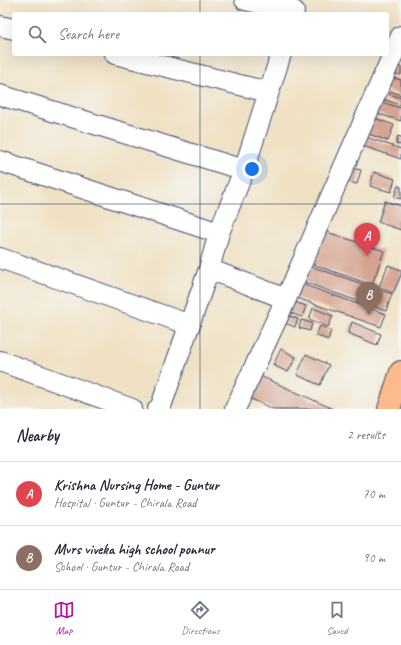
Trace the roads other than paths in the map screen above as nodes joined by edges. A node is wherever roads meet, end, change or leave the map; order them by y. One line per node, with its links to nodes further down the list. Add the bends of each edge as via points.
1 (245, 0): 2 (street)
2 (295, 8)
3 (0, 26): 4 (street)
4 (12, 29)
5 (401, 36): 15 (street)
6 (123, 56): 8 (street)
7 (280, 56): 8 (street)
8 (268, 92): 11 (street)
9 (0, 95): 11 (street)
10 (0, 161): 12 (street)
11 (244, 170): 12 (street)
12 (219, 233): 14 (street)
13 (0, 258): 16 (street)
14 (209, 269): 15 (street); 16 (street)
15 (286, 299): 21 (street)
16 (190, 325): 20 (street)
17 (0, 361): 19 (street)
18 (401, 372): 22 (main road)
19 (132, 409)
20 (158, 409)
21 (235, 409)
22 (388, 409)

